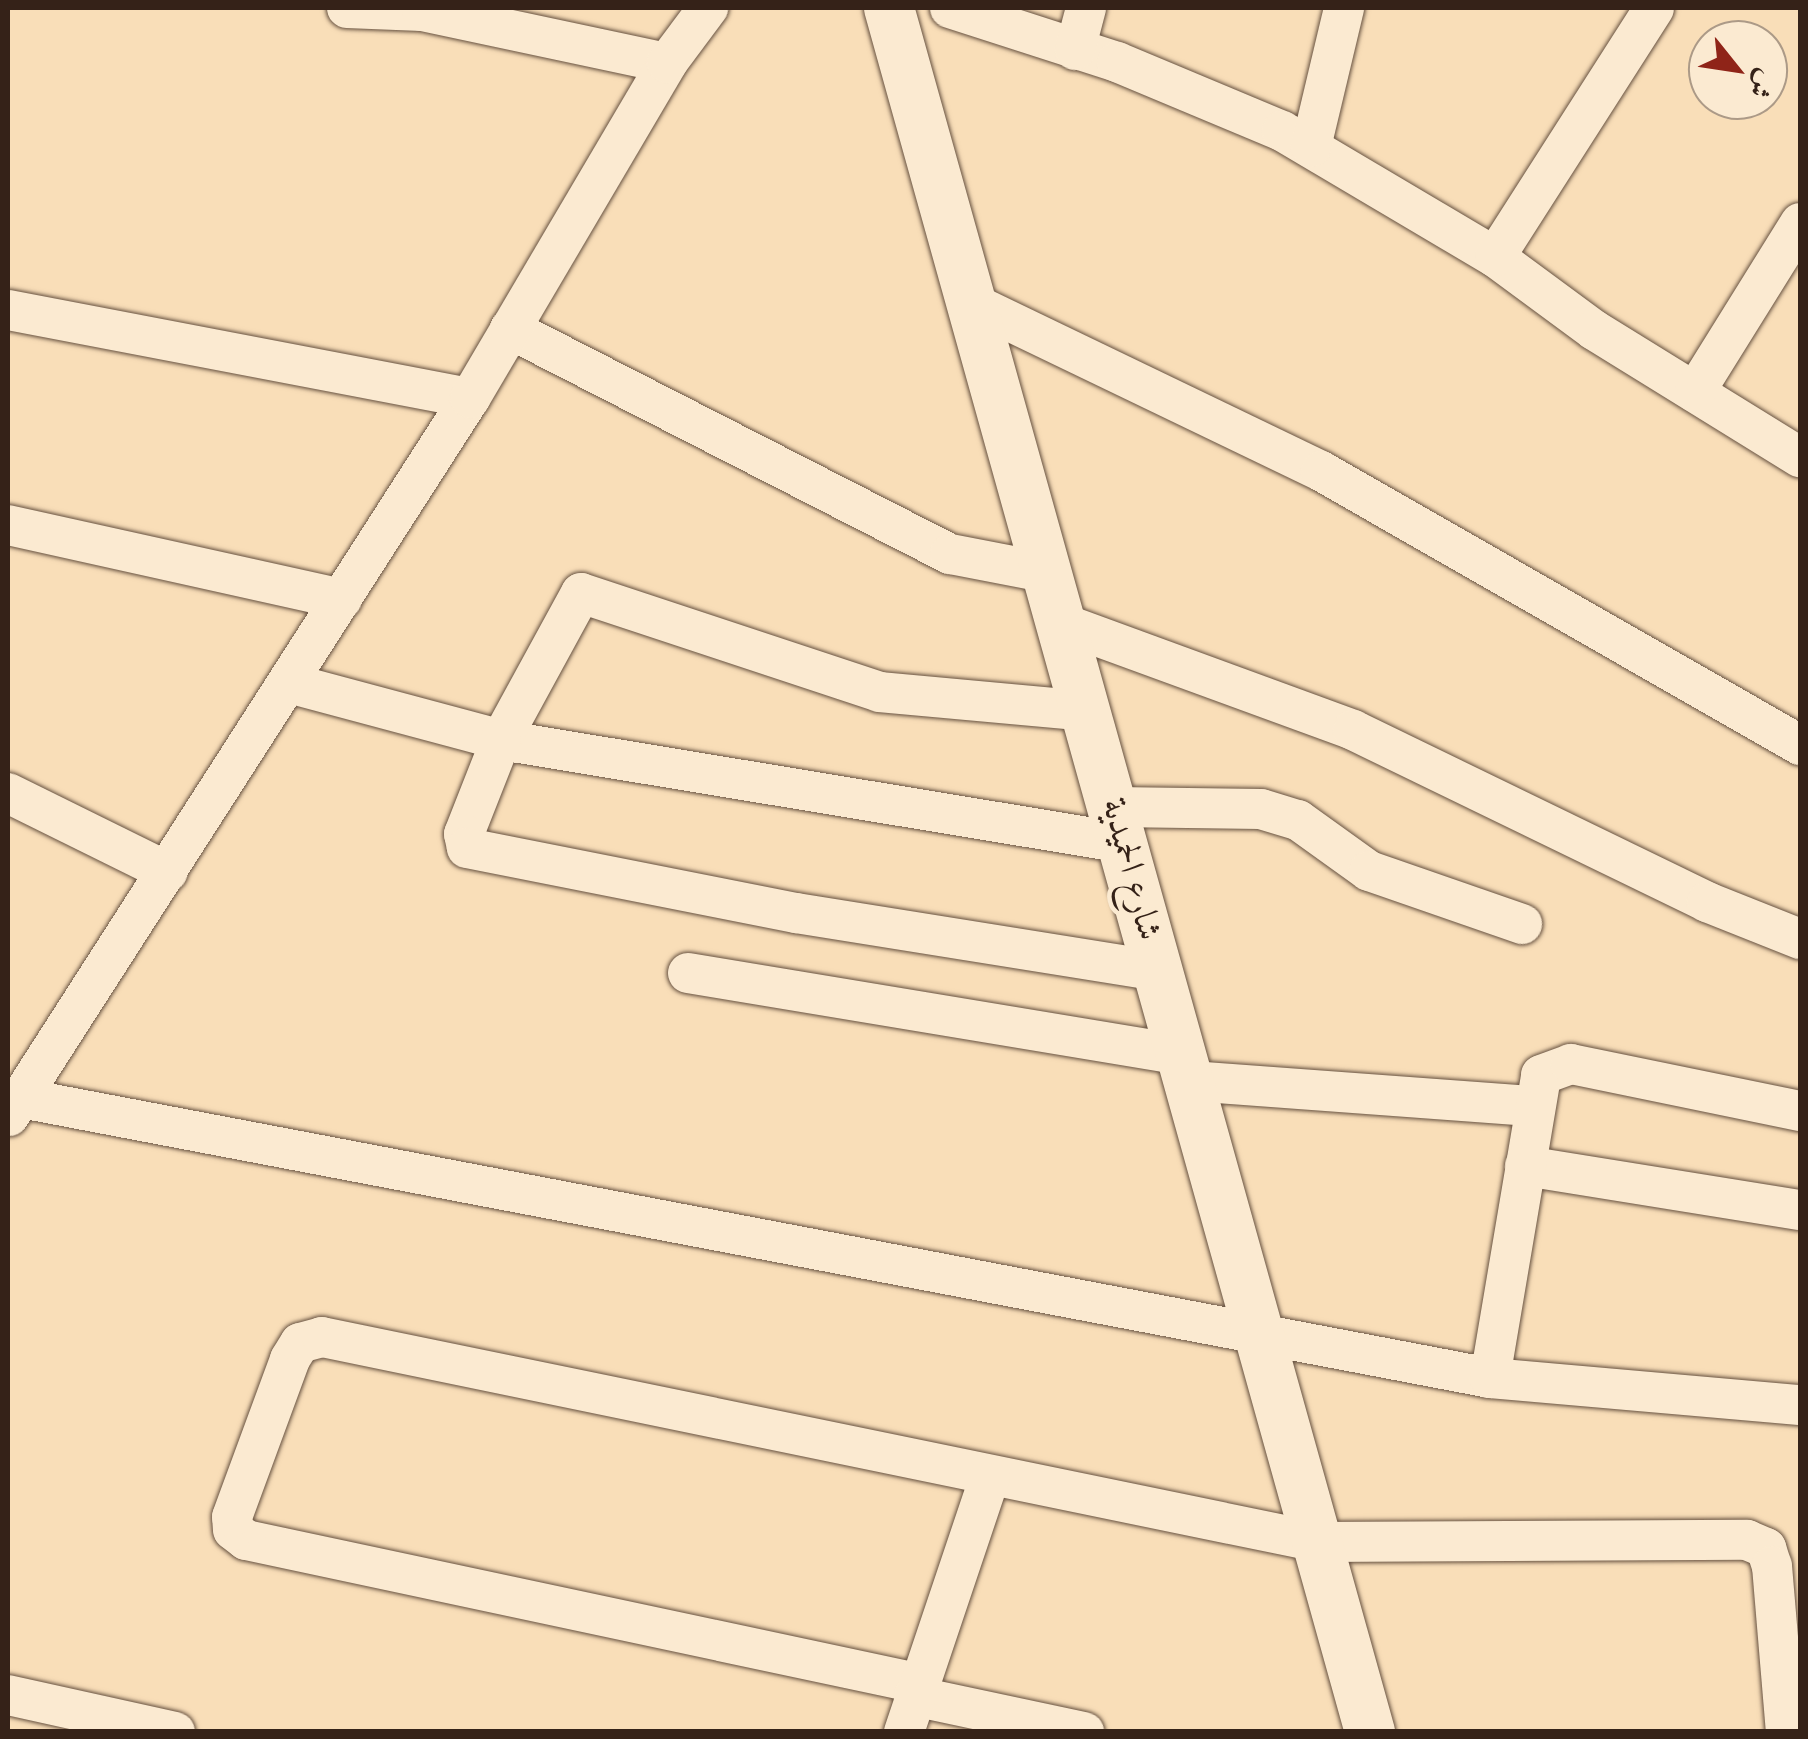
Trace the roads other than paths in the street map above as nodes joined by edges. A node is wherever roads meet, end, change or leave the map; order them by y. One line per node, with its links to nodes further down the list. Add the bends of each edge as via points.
1 (347, 8): 9 (street, via 422,11)
2 (708, 8): 9 (street)
3 (890, 8): 13 (street, شارع الحميدية)
4 (950, 8): 8 (street)
5 (1086, 8): 8 (street)
6 (1344, 8): 10 (street)
7 (1654, 8): 12 (street)
8 (1075, 50): 10 (street, via 1118,62)
9 (667, 63): 15 (street)
10 (1311, 147): 12 (street)
11 (1800, 223): 16 (street)
12 (1496, 257): 16 (street)
13 (976, 305): 20 (street, شارع الحميدية); 26 (street, via 1321,470)
14 (8, 310): 17 (street)
15 (510, 329): 17 (street); 20 (street, via 950,554)
16 (1696, 392): 18 (street)
17 (470, 398): 21 (street)
18 (1800, 458)
19 (8, 525): 21 (street)
20 (1050, 573): 22 (street, شارع الحميدية)
21 (342, 599): 23 (street)
22 (1064, 624): 24 (street, شارع الحميدية); 31 (street, via 1352,730 1708,902)
23 (289, 683): 25 (street); 29 (street)
24 (1088, 711): 25 (street, via 880,692 581,593); 28 (street, شارع الحميدية)
25 (501, 740): 28 (street); 32 (street, via 464,834 466,848 488,856)
26 (1800, 745)
27 (8, 793): 29 (street)
28 (1120, 825): 30 (street, via 1261,809 1298,820 1368,871); 32 (street, شارع الحميدية)
29 (168, 872): 36 (street)
30 (1522, 924)
31 (1800, 938)
32 (1160, 971): 34 (street, شارع الحميدية)
33 (688, 973): 34 (street)
34 (1187, 1068): 35 (street); 40 (street, شارع الحميدية)
35 (1531, 1106): 37 (street, via 1540,1075 1572,1064); 38 (street)
36 (14, 1108): 40 (street)
37 (1800, 1111)
38 (1525, 1166): 39 (street); 41 (street)
39 (1800, 1210)
40 (1261, 1338): 41 (street); 44 (street, شارع الحميدية)
41 (1490, 1378): 42 (street)
42 (1800, 1405)
43 (990, 1476): 44 (street); 47 (street); 47 (street, via 322,1336 300,1343 290,1359 232,1517 233,1530 246,1540)
44 (1318, 1542): 45 (street, via 1747,1540 1766,1548); 50 (street, شارع الحميدية)
45 (1789, 1623): 51 (street)
46 (8, 1694): 48 (street)
47 (912, 1703): 49 (street)
48 (175, 1732)
49 (1084, 1732)
50 (1370, 1732)
51 (1786, 1732)

